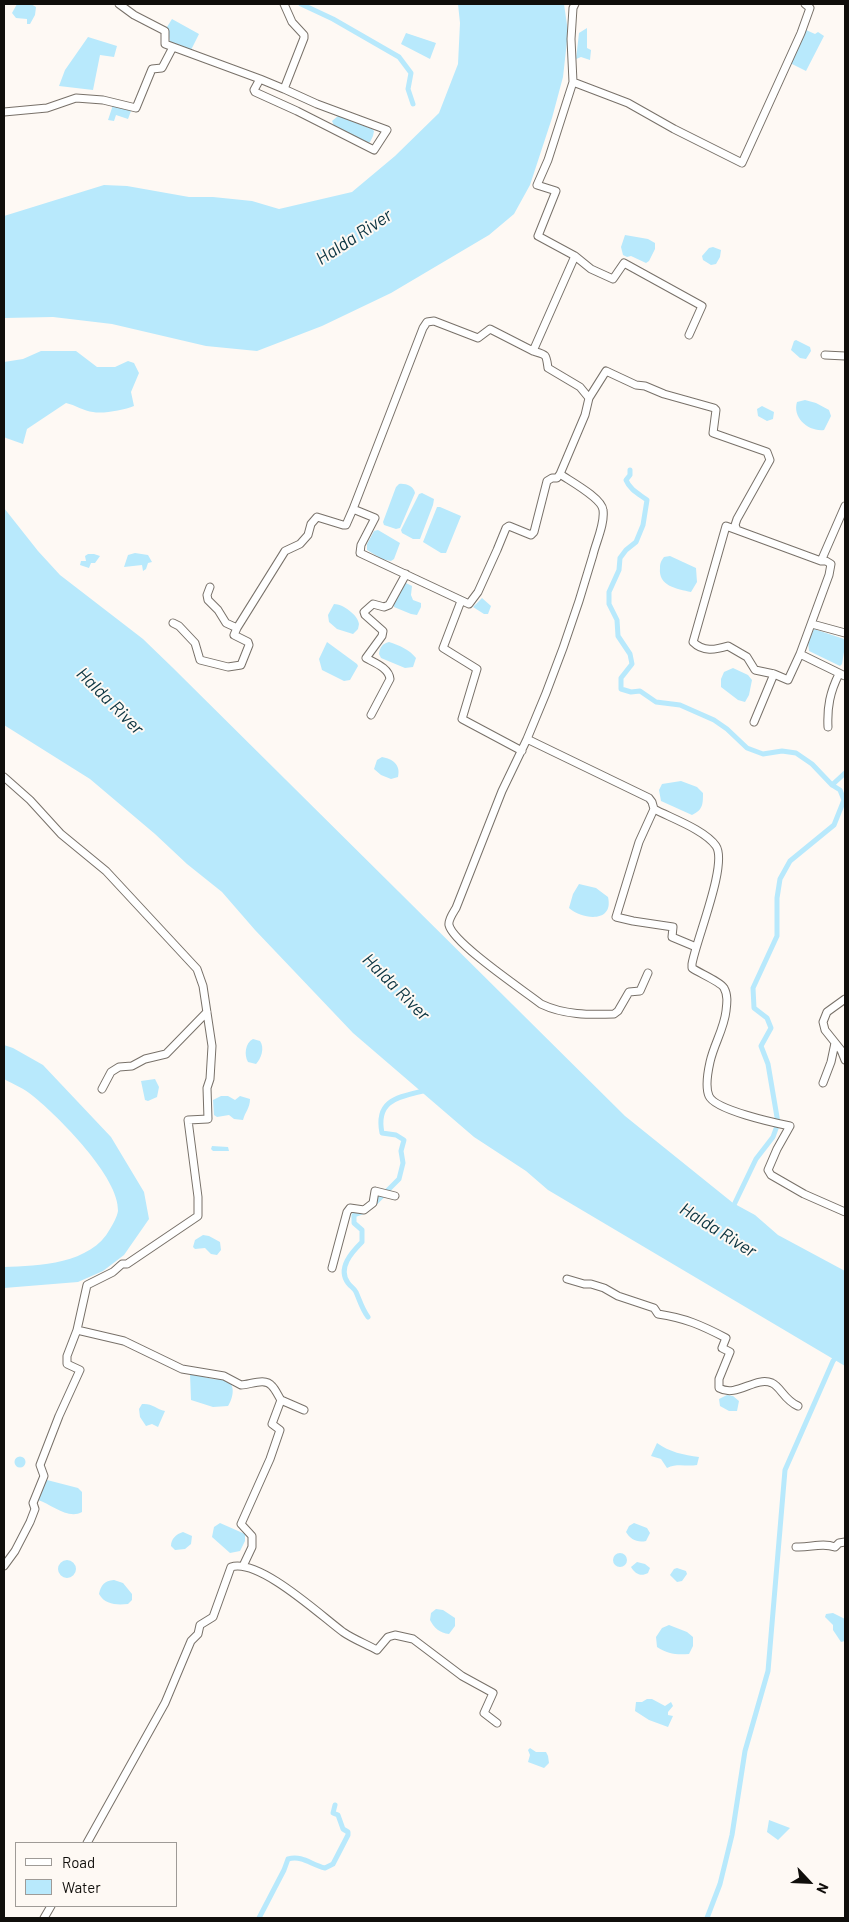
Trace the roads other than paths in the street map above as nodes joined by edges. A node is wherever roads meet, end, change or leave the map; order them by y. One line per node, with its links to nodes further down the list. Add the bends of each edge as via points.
1 (119, 4): 5 (street, via 164,31 165,44)
2 (284, 4): 8 (street, via 292,22 304,35)
3 (575, 4): 7 (street, via 571,39)
4 (805, 4): 7 (street, via 810,8 801,33 742,163 628,103)
5 (173, 47): 6 (street); 9 (street, via 162,68 152,68 136,108 76,98 47,108)
6 (260, 80): 8 (street); 8 (street, via 255,92 374,150 387,130)
7 (573, 82): 10 (street, via 537,185 556,191 538,236)
8 (284, 90)
9 (4, 112)
10 (575, 256): 11 (street, via 591,269 614,279 624,263 702,306); 12 (street)
11 (689, 335)
12 (533, 351): 15 (street, via 544,354 548,368 580,387); 18 (street, via 490,329 478,338 434,321 427,322)
13 (825, 355): 14 (street)
14 (845, 356)
15 (589, 398): 16 (street, via 586,415); 19 (street, via 606,371 636,385 714,408 713,433 767,452 770,460 737,519)
16 (560, 474): 23 (street, via 547,481 532,535 509,526 506,528 478,592 468,604); 34 (street, via 598,501 603,511 582,594)
17 (845, 506): 20 (street)
18 (352, 509): 21 (street, via 375,518 360,545 360,553); 26 (street, via 346,525 317,517 300,544 285,550)
19 (736, 530): 20 (street); 29 (street, via 726,526 693,642 714,650 728,646 746,656 755,670)
20 (821, 561): 25 (street, via 831,564)
21 (406, 574): 23 (street); 31 (street, via 389,604 384,607 372,604 364,614 383,631 366,658 390,674)
22 (210, 587): 26 (street, via 208,600 226,623)
23 (461, 601): 35 (street, via 443,648 477,668 462,719)
24 (173, 623): 26 (street, via 195,643 200,660 228,667 241,665 248,649 248,642 234,635)
25 (812, 624): 27 (street); 28 (street)
26 (237, 628)
27 (845, 633)
28 (800, 654): 29 (street, via 788,680); 30 (street)
29 (774, 674): 32 (street)
30 (842, 675): 33 (street, via 829,698)
31 (371, 715)
32 (754, 722)
33 (828, 727)
34 (527, 739): 35 (street); 37 (street, via 649,798)
35 (522, 751): 39 (street, via 449,920 451,930 474,953 552,1010 614,1014 629,992 640,991)
36 (4, 777): 41 (street, via 61,834 106,871 197,969)
37 (654, 808): 38 (street, via 707,837 720,854); 38 (street, via 639,842 616,917 673,927 672,937)
38 (696, 948): 47 (street, via 692,968 722,984 727,997 725,1020 710,1061 709,1096 726,1108 790,1126 768,1170 771,1175)
39 (648, 973)
40 (845, 999): 42 (street, via 832,1007 824,1018 824,1030)
41 (207, 1012): 45 (street, via 166,1054 132,1066 119,1067 111,1072); 50 (street, via 212,1046 207,1088 208,1119 188,1120 198,1216 127,1264 90,1282 86,1287)
42 (835, 1043): 43 (street); 44 (street)
43 (845, 1060)
44 (823, 1083)
45 (102, 1089)
46 (395, 1196): 48 (street, via 375,1191 373,1203 364,1210 350,1208)
47 (845, 1212)
48 (332, 1268)
49 (567, 1280): 52 (street, via 604,1288 654,1308 658,1314 685,1319 726,1338 722,1348 730,1352 718,1379 719,1388 744,1389 762,1381 772,1383 790,1403)
50 (77, 1330): 51 (street, via 124,1341 182,1369 230,1378 241,1385 256,1381 268,1384); 56 (street, via 67,1364 80,1370 40,1465 44,1476 33,1503 30,1522)
51 (281, 1400): 53 (street); 57 (street, via 272,1421 280,1430 278,1437 240,1524 252,1536 252,1547)
52 (798, 1406)
53 (304, 1410)
54 (845, 1542): 55 (street, via 839,1542 835,1547 826,1543 808,1548)
55 (796, 1547)
56 (4, 1566)
57 (243, 1566): 58 (street, via 268,1576 345,1633 377,1650 388,1637 413,1639 462,1676 493,1693 484,1713); 59 (street, via 231,1567 213,1617 200,1626 191,1641 165,1703)
58 (497, 1723)
59 (88, 1842)
60 (50, 1907): 61 (street)
61 (44, 1918)

